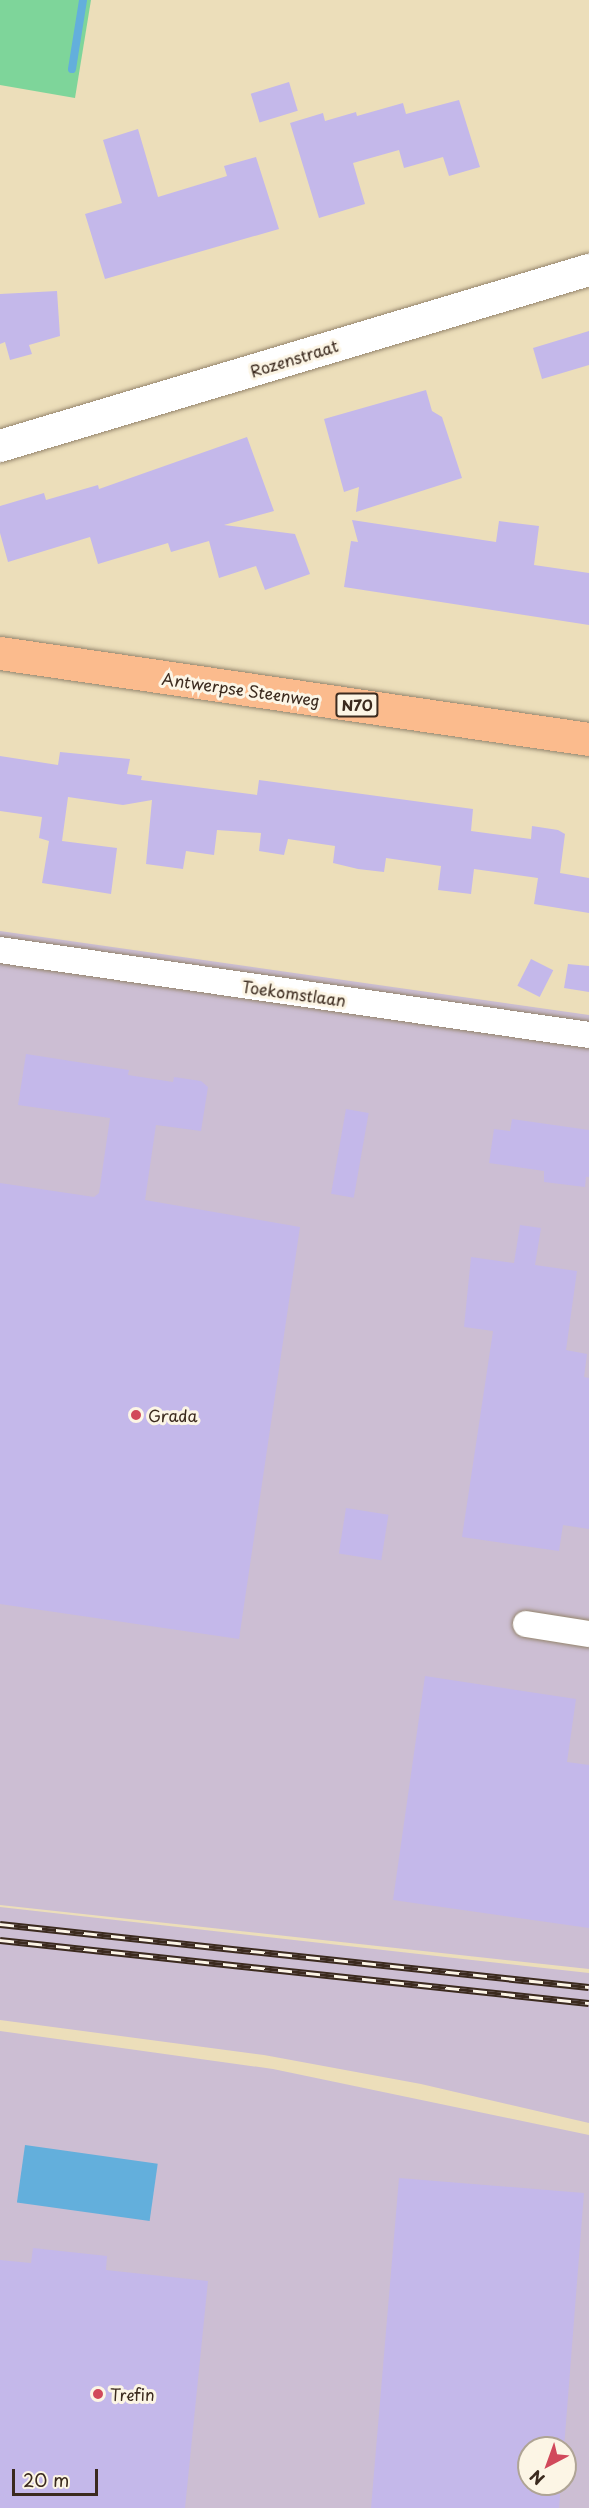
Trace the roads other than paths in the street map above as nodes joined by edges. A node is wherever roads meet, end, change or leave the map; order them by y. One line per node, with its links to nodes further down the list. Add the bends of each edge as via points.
1 (589, 270): 2 (street, Rozenstraat)
2 (0, 446)
3 (0, 653): 4 (main road, Antwerpse Steenweg / N70)
4 (589, 739)
5 (0, 950): 6 (street, Toekomstlaan)
6 (589, 1035)
7 (526, 1624): 8 (street)
8 (589, 1634)

